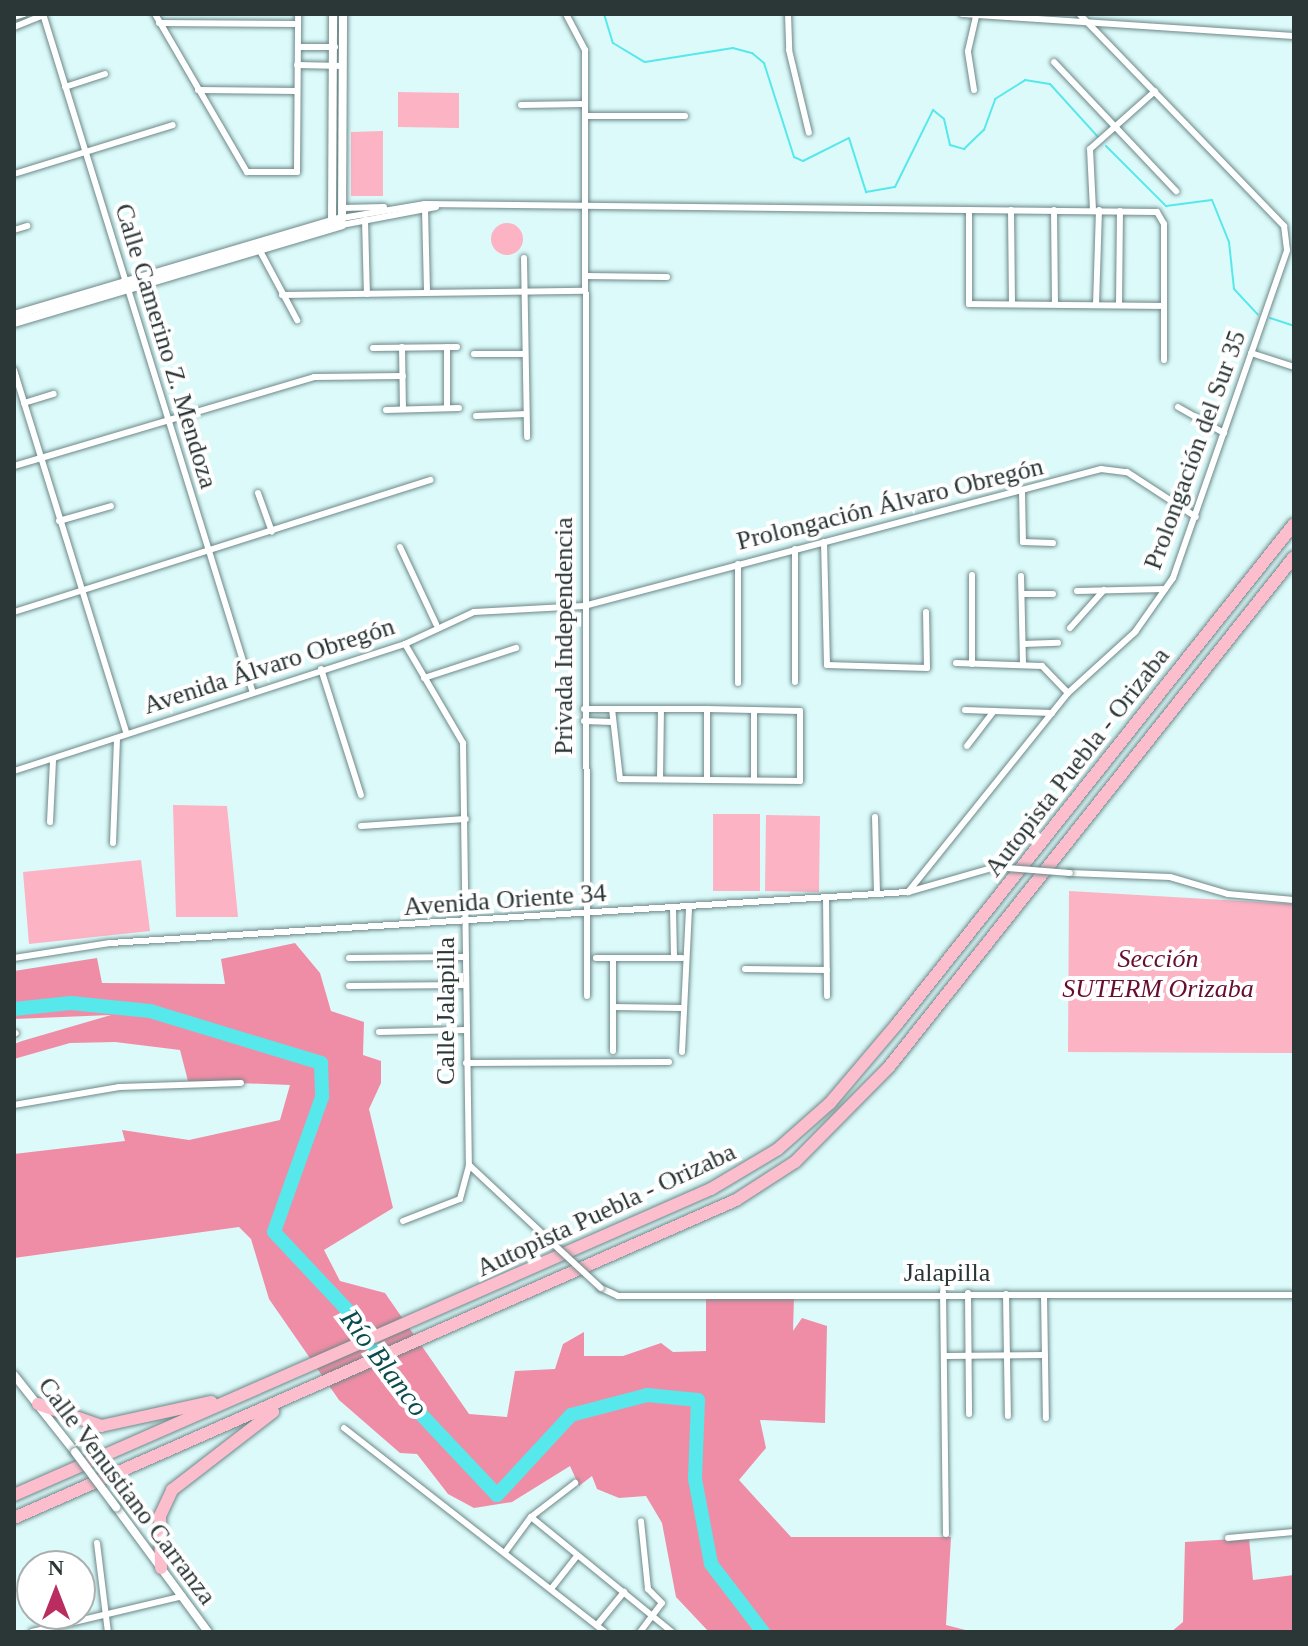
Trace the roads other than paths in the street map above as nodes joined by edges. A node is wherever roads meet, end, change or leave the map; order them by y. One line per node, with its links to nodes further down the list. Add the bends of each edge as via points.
1 (24, 14): 13 (street)
2 (44, 14): 19 (street); 27 (street, Calle Camerino Z. Mendoza)
3 (155, 14): 15 (street)
4 (175, 14): 16 (street)
5 (237, 14): 17 (street)
6 (298, 14): 18 (street)
7 (333, 14): 22 (street)
8 (343, 14): 22 (street)
9 (566, 14): 32 (street, Privada Independencia, via 583,42)
10 (788, 14): 38 (street, via 789,50)
11 (962, 14): 12 (street)
12 (976, 15): 14 (street); 29 (street, via 968,51)
13 (14, 17)
14 (1082, 17): 20 (street); 31 (street, Prolongación del Sur 35)
15 (159, 23): 16 (street); 28 (street)
16 (175, 23): 17 (street)
17 (237, 24): 18 (street)
18 (298, 24): 21 (street)
19 (14, 27)
20 (1294, 36)
21 (298, 47): 22 (street); 24 (street)
22 (338, 47): 25 (street)
23 (1054, 62): 37 (street)
24 (297, 65): 25 (street); 30 (street)
25 (338, 66): 49 (street)
26 (105, 74): 27 (street)
27 (65, 87): 39 (street, Calle Camerino Z. Mendoza)
28 (198, 90): 30 (street); 30 (street, via 247,172 297,172)
29 (974, 90)
30 (297, 91)
31 (1155, 91): 37 (street); 76 (street, Prolongación del Sur 35, via 1288,235)
32 (585, 104): 33 (street); 34 (street, Privada Independencia)
33 (521, 105)
34 (585, 116): 35 (street); 42 (street, Privada Independencia)
35 (685, 116)
36 (173, 125): 39 (street)
37 (1120, 127): 41 (street); 47 (street, via 1090,149)
38 (809, 133)
39 (85, 151): 40 (street); 58 (street, Calle Camerino Z. Mendoza)
40 (14, 174)
41 (1176, 191)
42 (585, 206): 43 (street); 44 (street); 56 (street, Privada Independencia)
43 (425, 207): 49 (street); 50 (street); 60 (street)
44 (969, 210): 45 (street); 64 (street, via 969,304)
45 (1011, 210): 46 (street); 64 (street)
46 (1054, 210): 47 (street); 65 (street)
47 (1096, 210): 48 (street); 66 (street)
48 (1120, 211): 67 (street); 68 (street, via 1163,217)
49 (338, 217): 50 (street); 52 (street); 52 (street); 54 (street)
50 (365, 220): 62 (street)
51 (27, 226): 53 (street)
52 (314, 226): 54 (street)
53 (14, 230)
54 (258, 245): 58 (street); 63 (street)
55 (524, 258): 61 (street)
56 (585, 276): 57 (street); 59 (street, Privada Independencia)
57 (667, 277)
58 (127, 285): 69 (street); 71 (street); 92 (street, Calle Camerino Z. Mendoza)
59 (585, 291): 61 (street); 120 (street, Privada Independencia)
60 (427, 293): 61 (street); 62 (street)
61 (524, 293): 78 (street)
62 (367, 294): 63 (street)
63 (282, 295): 70 (street)
64 (1012, 304): 65 (street)
65 (1055, 304): 66 (street)
66 (1096, 305): 67 (street)
67 (1119, 305): 68 (street)
68 (1164, 306): 79 (street)
69 (14, 315)
70 (297, 320)
71 (14, 323)
72 (402, 347): 73 (street); 75 (street); 82 (street)
73 (447, 347): 74 (street); 86 (street)
74 (457, 347)
75 (373, 348)
76 (1251, 353): 80 (street); 93 (street, Prolongación del Sur 35)
77 (474, 354): 78 (street)
78 (524, 354): 90 (street)
79 (1164, 360)
80 (1294, 367)
81 (14, 370): 84 (street)
82 (403, 376): 88 (street); 92 (street, via 323,375)
83 (54, 394): 84 (street)
84 (24, 403): 95 (street)
85 (1178, 407): 93 (street)
86 (447, 408): 87 (street); 88 (street)
87 (459, 408)
88 (403, 409): 89 (street)
89 (386, 410)
90 (526, 414): 91 (street); 94 (street)
91 (476, 416)
92 (167, 419): 95 (street); 109 (street, Calle Camerino Z. Mendoza)
93 (1224, 433): 101 (street, Prolongación del Sur 35)
94 (527, 437)
95 (40, 458): 96 (street); 102 (street)
96 (14, 466)
97 (431, 480): 104 (street)
98 (1022, 491): 101 (street, Prolongación Álvaro Obregón, via 1114,469); 105 (street, Prolongación Álvaro Obregón); 106 (street, via 1023,542)
99 (258, 493): 104 (street)
100 (111, 506): 102 (street)
101 (1196, 517): 114 (street, Prolongación del Sur 35)
102 (59, 521): 116 (street)
103 (1294, 524): 204 (highway, Autopista Puebla - Orizaba, via 812,1120 711,1189)
104 (272, 532): 109 (street)
105 (824, 542): 108 (street, Prolongación Álvaro Obregón); 122 (street, via 827,665 927,668)
106 (1053, 543)
107 (400, 547): 123 (street)
108 (795, 549): 111 (street, Prolongación Álvaro Obregón); 134 (street)
109 (208, 552): 116 (street); 136 (street, Calle Camerino Z. Mendoza)
110 (1294, 557): 205 (highway, Autopista Puebla - Orizaba, via 889,1067 825,1136 736,1200)
111 (738, 564): 120 (street, Prolongación Álvaro Obregón); 135 (street)
112 (972, 575): 131 (street)
113 (1021, 576): 118 (street)
114 (1165, 589): 115 (street); 137 (street, Prolongación del Sur 35, via 1135,632)
115 (1104, 590): 117 (street); 124 (street)
116 (82, 591): 121 (street); 148 (street)
117 (1077, 591)
118 (1022, 594): 119 (street); 127 (street)
119 (1053, 594)
120 (584, 606): 123 (street, Avenida Álvaro Obregón, via 485,610); 138 (street, Privada Independencia)
121 (14, 612)
122 (926, 612)
123 (436, 624): 126 (street, Avenida Álvaro Obregón)
124 (1070, 628)
125 (1058, 643): 127 (street)
126 (405, 644): 132 (street, Avenida Álvaro Obregón); 133 (street, Calle Jalapilla)
127 (1023, 644): 130 (street)
128 (516, 648): 133 (street)
129 (956, 663): 131 (street)
130 (1023, 663): 131 (street); 137 (street, via 1042,666)
131 (972, 664)
132 (321, 669): 136 (street, Avenida Álvaro Obregón); 156 (street)
133 (424, 678): 158 (street, Calle Jalapilla, via 461,735)
134 (795, 682)
135 (738, 683)
136 (252, 690): 148 (street, Avenida Álvaro Obregón)
137 (1068, 693): 145 (street, Prolongación del Sur 35)
138 (584, 709): 139 (street); 146 (street, Privada Independencia)
139 (612, 709): 140 (street); 147 (street)
140 (661, 709): 141 (street); 153 (street)
141 (707, 709): 142 (street); 154 (street)
142 (754, 710): 155 (street); 155 (street, via 800,711 800,781)
143 (965, 710): 144 (street)
144 (994, 711): 145 (street); 150 (street)
145 (1052, 713): 162 (street, Prolongación del Sur 35)
146 (584, 721): 147 (street); 168 (street, Privada Independencia)
147 (612, 722): 153 (street, via 616,776)
148 (127, 734): 149 (street, Avenida Álvaro Obregón)
149 (117, 738): 151 (street, Avenida Álvaro Obregón); 161 (street)
150 (967, 746)
151 (53, 760): 152 (street, Avenida Álvaro Obregón); 159 (street)
152 (14, 771)
153 (660, 779): 154 (street)
154 (707, 780): 155 (street)
155 (754, 780)
156 (361, 795)
157 (875, 817): 163 (street)
158 (466, 819): 160 (street); 169 (street, Calle Jalapilla)
159 (50, 822)
160 (361, 826)
161 (113, 843)
162 (908, 892): 163 (street, Avenida Oriente 34); 165 (street, Avenida Oriente 34, bridge, via 995,867 1170,877 1228,894)
163 (877, 894): 164 (street, Avenida Oriente 34)
164 (826, 897): 166 (street, Avenida Oriente 34); 177 (street)
165 (1294, 900)
166 (689, 908): 167 (street, Avenida Oriente 34); 175 (street)
167 (673, 909): 168 (street, Avenida Oriente 34); 175 (street)
168 (585, 915): 169 (street, Avenida Oriente 34); 180 (street, Privada Independencia)
169 (466, 921): 170 (street, Calle Jalapilla); 171 (street, Avenida Oriente 34, via 110,943)
170 (465, 957): 172 (street); 178 (street, Calle Jalapilla)
171 (14, 958)
172 (349, 958)
173 (596, 958): 174 (street)
174 (613, 958): 175 (street); 182 (street)
175 (678, 958): 183 (street)
176 (745, 969): 177 (street)
177 (827, 970): 181 (street)
178 (466, 985): 179 (street); 184 (street, Calle Jalapilla)
179 (349, 986)
180 (587, 996)
181 (827, 996)
182 (613, 1007): 183 (street); 186 (street)
183 (682, 1008): 187 (street)
184 (466, 1030): 185 (street); 189 (street, Calle Jalapilla)
185 (379, 1032)
186 (613, 1051)
187 (682, 1052)
188 (669, 1062): 189 (street)
189 (466, 1063): 192 (street, Calle Jalapilla)
190 (241, 1083): 191 (street, via 119,1087)
191 (14, 1105)
192 (469, 1165): 193 (street, via 460,1199); 194 (street, Jalapilla, bridge, via 601,1288 618,1296)
193 (403, 1221)
194 (943, 1292): 195 (street, Jalapilla); 200 (street)
195 (968, 1293): 196 (street, Jalapilla); 201 (street)
196 (1006, 1294): 197 (street, Jalapilla); 202 (street)
197 (1044, 1295): 198 (street, Jalapilla); 199 (street)
198 (1294, 1295)
199 (1045, 1355): 202 (street); 209 (street)
200 (946, 1356): 201 (street); 217 (street)
201 (969, 1356): 202 (street); 207 (street)
202 (1007, 1356): 208 (street)
203 (14, 1376): 206 (street, Calle Venustiano Carranza)
204 (279, 1381): 206 (highway, via 101,1426); 212 (highway, Autopista Puebla - Orizaba)
205 (302, 1393): 214 (highway, Autopista Puebla - Orizaba); 222 (highway, via 172,1490 160,1516)
206 (38, 1404): 222 (street, Calle Venustiano Carranza, bridge)
207 (969, 1414)
208 (1008, 1416)
209 (1046, 1418)
210 (344, 1428): 220 (street)
211 (575, 1483): 213 (street)
212 (14, 1495)
213 (531, 1517): 220 (street); 221 (street)
214 (14, 1518)
215 (641, 1521): 227 (street, via 648,1589 662,1603)
216 (1294, 1532): 218 (street)
217 (946, 1534)
218 (1228, 1538)
219 (97, 1543): 226 (street)
220 (506, 1551): 223 (street)
221 (577, 1556): 223 (street); 224 (street)
222 (161, 1568): 225 (street, Calle Venustiano Carranza)
223 (551, 1589): 228 (street)
224 (624, 1592): 227 (street); 228 (street)
225 (183, 1596): 226 (street); 231 (street, Calle Venustiano Carranza)
226 (107, 1613): 229 (street); 230 (street)
227 (653, 1616): 233 (street); 234 (street)
228 (597, 1625): 232 (street)
229 (32, 1632)
230 (108, 1632)
231 (208, 1632)
232 (605, 1632)
233 (640, 1632)
234 (672, 1632)

